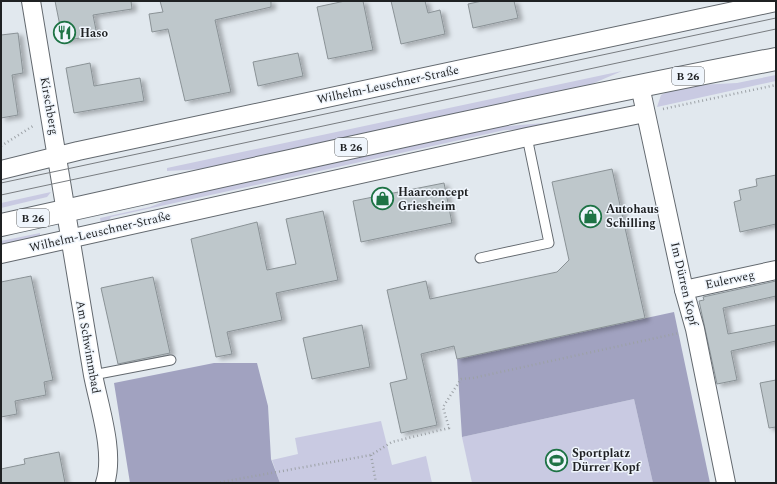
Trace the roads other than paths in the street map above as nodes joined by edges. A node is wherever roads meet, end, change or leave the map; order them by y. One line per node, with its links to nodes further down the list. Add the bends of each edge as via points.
1 (31, 1): 7 (street, Kirschberg)
2 (776, 2): 7 (street, Wilhelm-Leuschner-Straße)
3 (776, 59): 4 (main road, B 26)
4 (640, 86): 5 (street, Im Dürren Kopf); 9 (main road, B 26, via 188,182)
5 (645, 113): 6 (street, Wilhelm-Leuschner-Straße); 15 (street, Im Dürren Kopf)
6 (527, 137): 11 (street, Wilhelm-Leuschner-Straße, via 95,232); 13 (lane, via 549,243)
7 (57, 156): 8 (street, Wilhelm-Leuschner-Straße); 9 (street, Kirschberg)
8 (1, 170)
9 (66, 211): 10 (main road, B 26); 11 (street, Am Schwimmbad)
10 (1, 225)
11 (70, 240): 12 (street, Wilhelm-Leuschner-Straße); 17 (street, Am Schwimmbad)
12 (1, 254)
13 (480, 258)
14 (776, 270): 15 (street, Eulerweg)
15 (684, 290): 19 (street, Im Dürren Kopf, via 695,329)
16 (171, 360): 17 (lane)
17 (92, 375): 18 (street, Am Schwimmbad, via 108,458)
18 (105, 483)
19 (726, 483)

